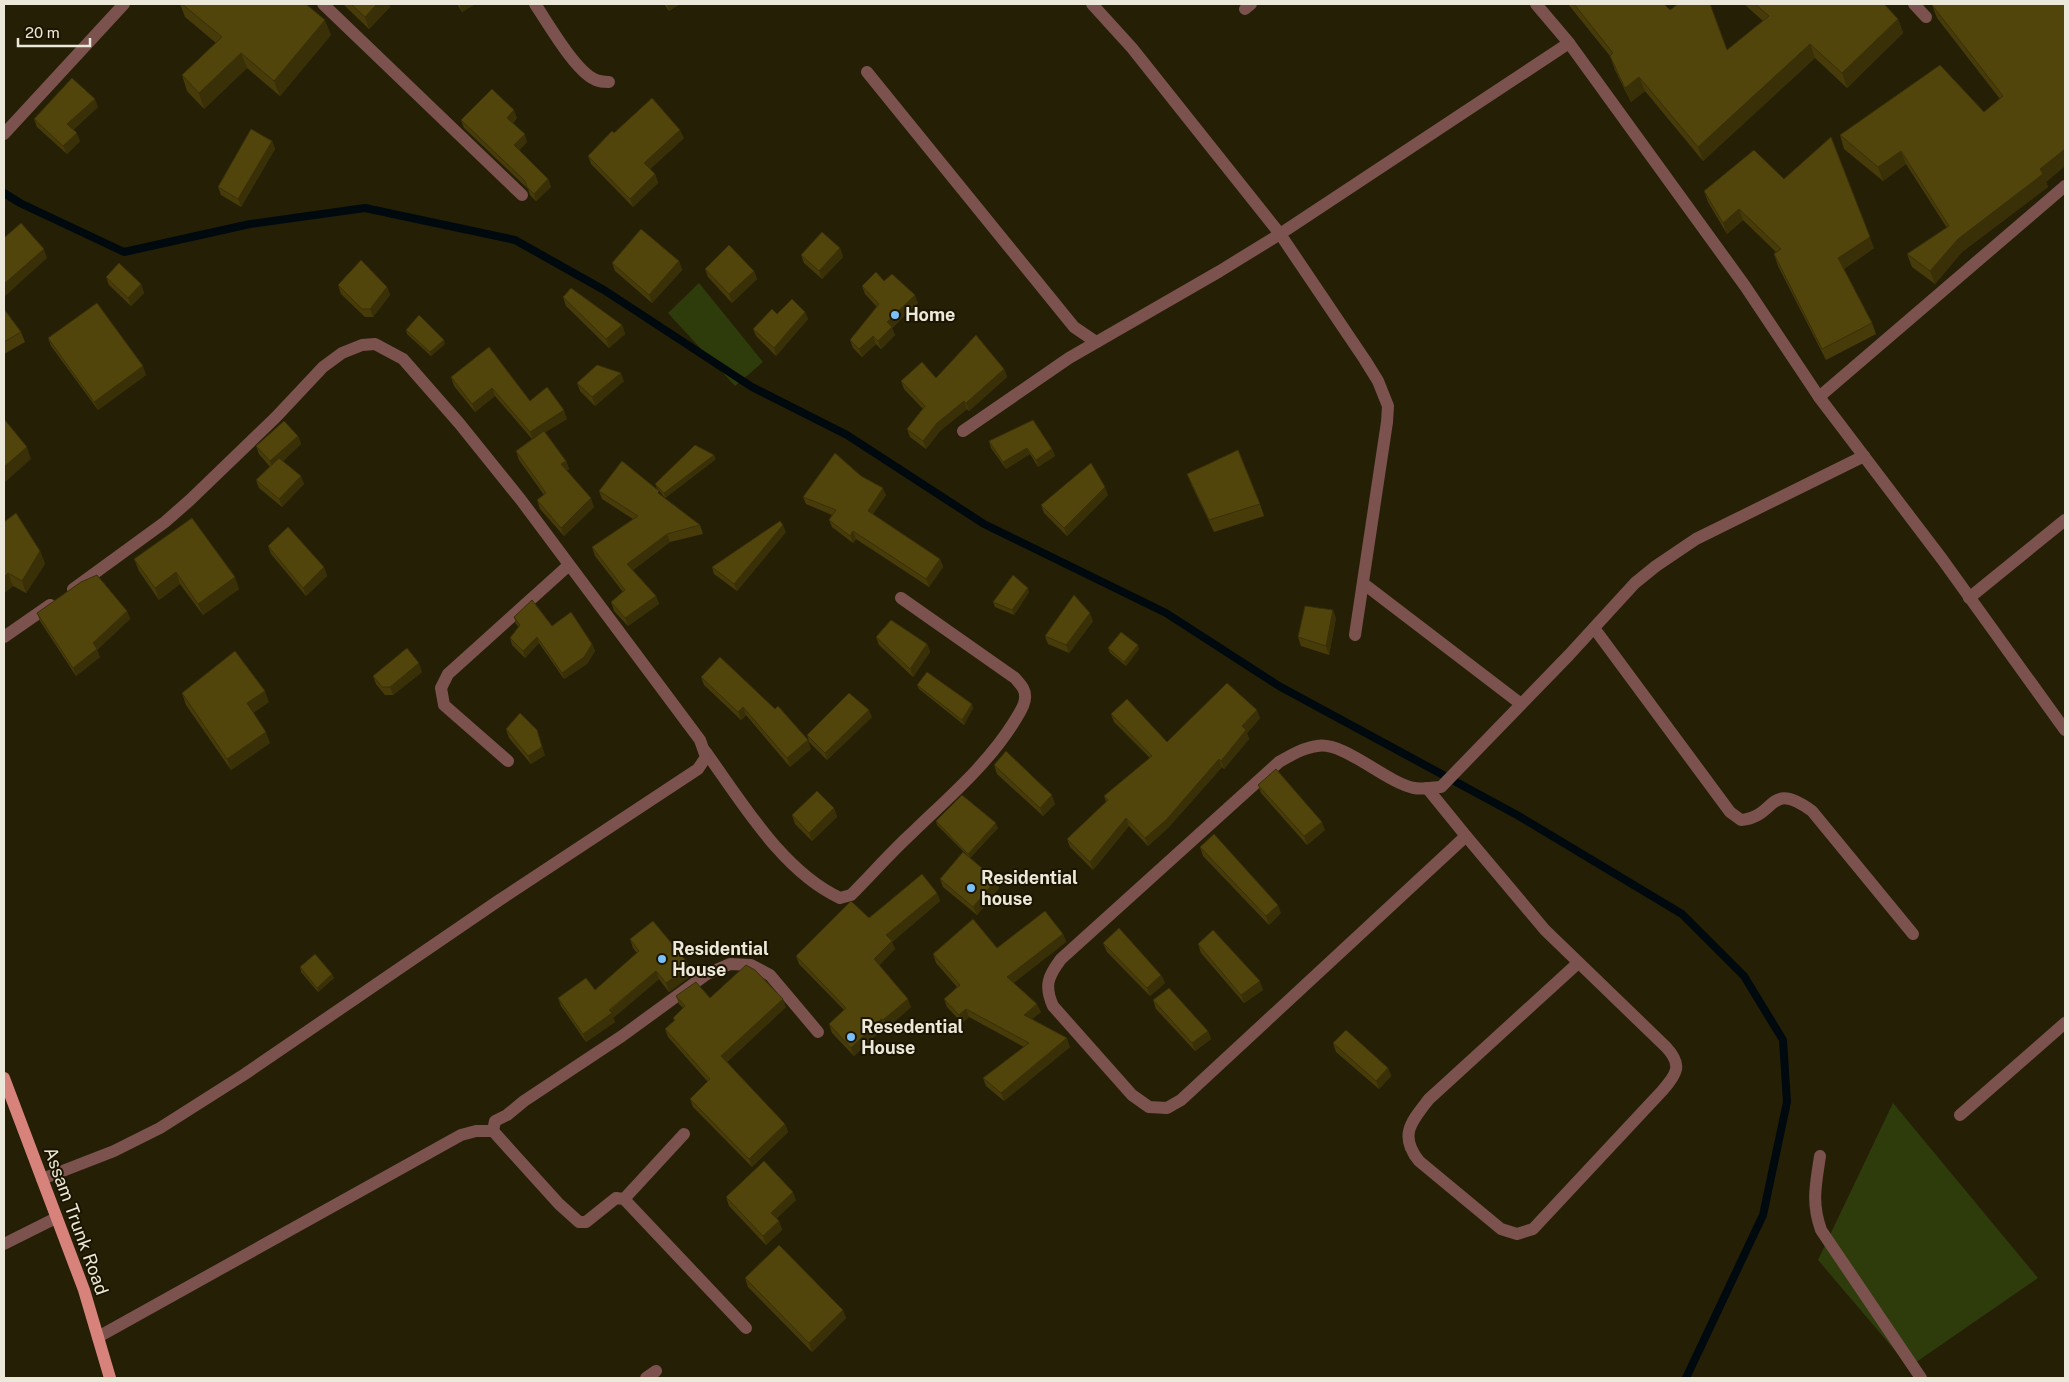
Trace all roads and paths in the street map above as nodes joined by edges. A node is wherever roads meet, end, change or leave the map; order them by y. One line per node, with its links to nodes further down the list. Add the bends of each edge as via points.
1 (124, 4): 11 (street)
2 (323, 4): 13 (street)
3 (535, 4): 10 (street, via 586,74 601,82)
4 (1092, 4): 14 (street, via 1132,48)
5 (1536, 4): 8 (street)
6 (1914, 4): 7 (street)
7 (1926, 17)
8 (1569, 43): 14 (street); 16 (street, via 1745,286)
9 (867, 72): 15 (street, via 1074,327)
10 (609, 82)
11 (4, 134)
12 (2065, 186): 16 (street)
13 (522, 195)
14 (1280, 234): 15 (street); 21 (street, via 1365,360 1388,406)
15 (1096, 342): 17 (street)
16 (1820, 397): 18 (street)
17 (962, 431)
18 (1864, 456): 23 (street); 24 (street, via 1696,539 1635,583)
19 (2065, 520): 23 (street)
20 (569, 565): 26 (street, via 472,438 403,359 375,344 362,345 342,353 323,367 276,417 165,522); 29 (street, via 700,740); 30 (street, via 448,674 441,688 444,705)
21 (1364, 584): 25 (street); 27 (street)
22 (901, 598): 29 (street, via 1015,678 1023,687 1025,697 1020,713 1007,733 963,786 912,832 851,895 840,898 809,880 781,852)
23 (1969, 598): 28 (street)
24 (1594, 628): 27 (street); 33 (street, via 1730,812 1741,820 1749,819 1784,797 1798,801 1812,811)
25 (1355, 635)
26 (4, 637)
27 (1521, 704): 31 (street, via 1441,787)
28 (2065, 730)
29 (705, 752): 42 (street, via 706,757 698,769 245,1074 160,1128 114,1151)
30 (508, 761)
31 (1427, 788): 32 (street); 32 (street, via 1416,789 1401,784 1335,747 1319,745 1299,750 1279,762 1061,960 1051,972 1049,981 1047,993 1053,1006 1132,1095 1149,1108 1167,1108 1181,1100)
32 (1466, 836): 34 (street, via 1545,930)
33 (1913, 934)
34 (1578, 963): 34 (street, via 1429,1099 1412,1120 1408,1136 1410,1150 1419,1161 1501,1229 1517,1234 1533,1229 1662,1091 1675,1073 1677,1063 1674,1056)
35 (2065, 1023): 38 (street)
36 (818, 1032): 39 (street, via 770,975 751,965 730,964 707,974 622,1036 494,1121)
37 (4, 1078): 42 (main road, Assam Trunk Road)
38 (1960, 1115)
39 (493, 1131): 43 (street, via 579,1222 586,1222 616,1198); 47 (street, via 461,1135)
40 (684, 1134): 43 (street)
41 (1820, 1156): 49 (street, via 1814,1197 1815,1214 1821,1230)
42 (42, 1179): 44 (main road, Assam Trunk Road)
43 (624, 1198): 46 (street)
44 (56, 1218): 45 (street); 47 (main road, Assam Trunk Road)
45 (4, 1244)
46 (746, 1328)
47 (98, 1336): 48 (main road, Assam Trunk Road)
48 (110, 1378)
49 (1921, 1378)

